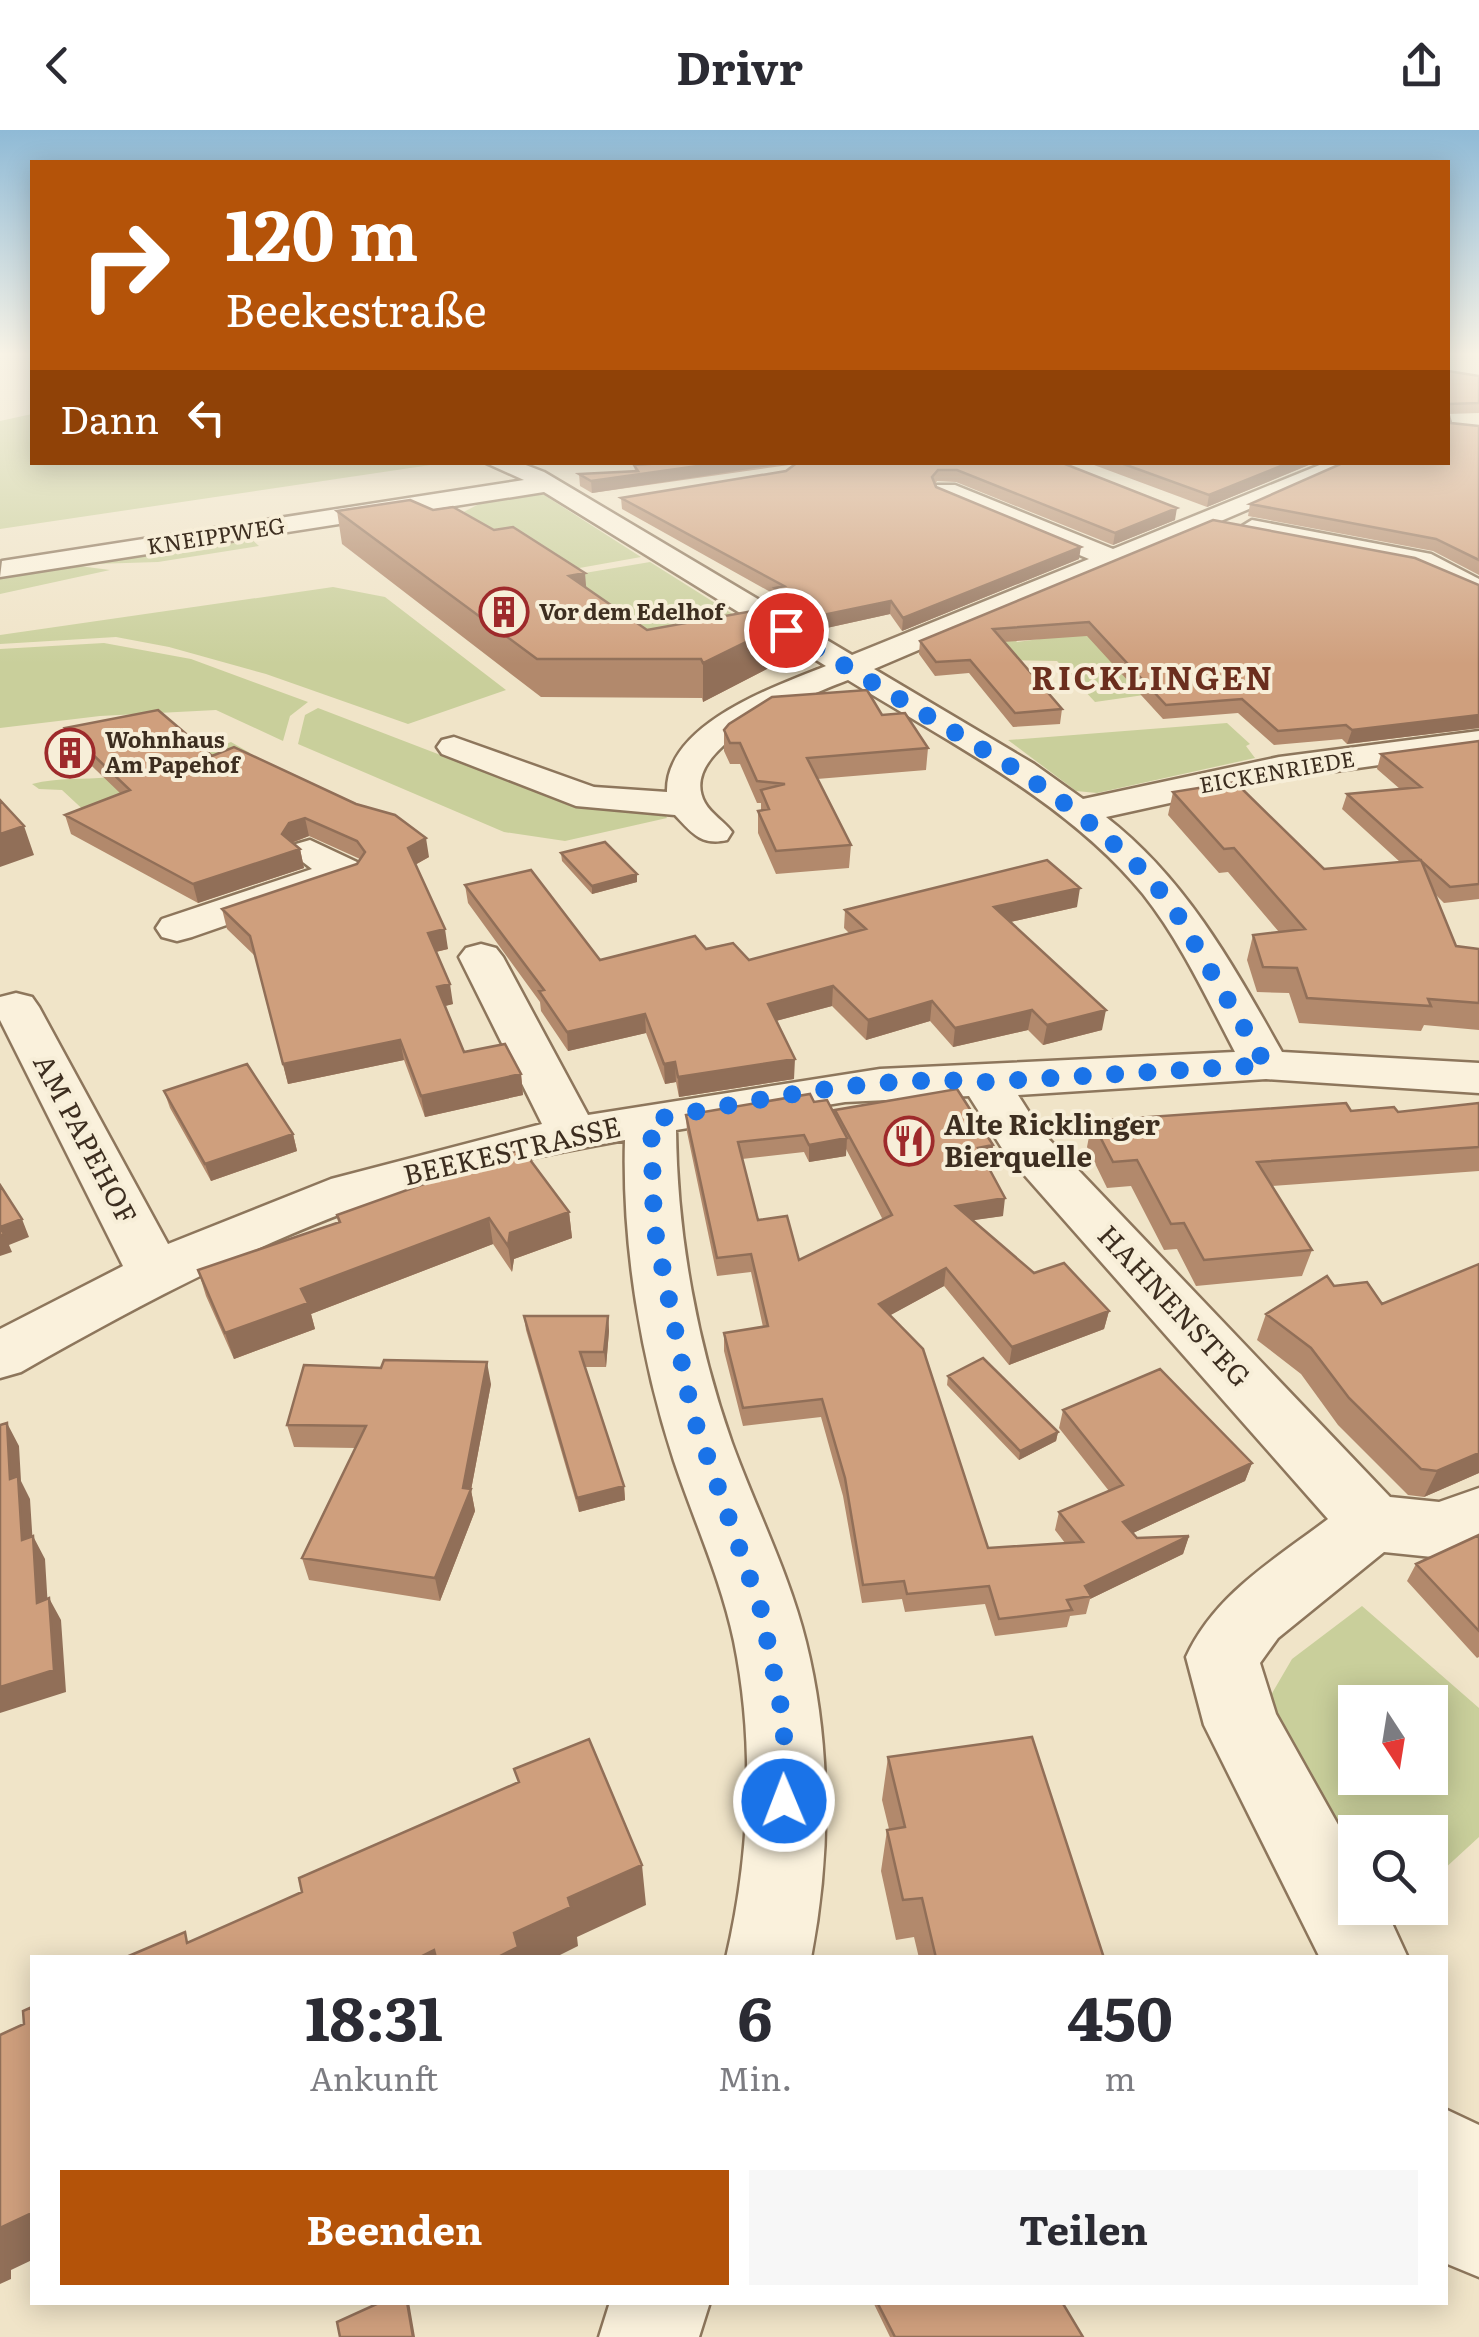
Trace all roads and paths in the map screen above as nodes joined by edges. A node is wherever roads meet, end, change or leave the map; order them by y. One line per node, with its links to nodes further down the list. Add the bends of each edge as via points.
1 (502, 465): 3 (street)
2 (1341, 465): 8 (street)
3 (548, 484): 6 (street); 12 (street, KNEIPPWEG)
4 (946, 490): 10 (street)
5 (621, 499): 6 (street)
6 (584, 505): 14 (street)
7 (1171, 506): 8 (street)
8 (1208, 520): 10 (street); 11 (street)
9 (1462, 554): 11 (street)
10 (1110, 558): 14 (street)
11 (1421, 560): 13 (street)
12 (2, 569)
13 (1479, 590)
14 (848, 665): 17 (street, via 704,743 686,772); 18 (street)
15 (1479, 742): 18 (street, EICKENRIEDE, via 1279,768)
16 (454, 747): 17 (street, via 589,798)
17 (686, 805): 19 (street)
18 (1077, 812): 24 (street, via 1170,902)
19 (713, 832)
20 (310, 852): 21 (street, via 345,871)
21 (177, 928)
22 (482, 958): 28 (street)
23 (16, 1007): 29 (street, AM PAPEHOF)
24 (1266, 1065): 25 (street, BEEKESTRASSE); 26 (street, BEEKESTRASSE)
25 (1479, 1078)
26 (985, 1082): 27 (street, BEEKESTRASSE, via 793,1095); 32 (street, HAHNENSTEG, via 1023,1142)
27 (651, 1120): 28 (street, BEEKESTRASSE); 33 (street, via 654,1226 692,1413 761,1610 784,1722 784,1801)
28 (573, 1135): 29 (street, BEEKESTRASSE, via 349,1191)
29 (155, 1272): 30 (street, BEEKESTRASSE)
30 (0, 1356)
31 (1479, 1515): 32 (street, via 1442,1530)
32 (1372, 1523): 34 (street, via 1253,1616 1222,1657 1242,1724)
33 (769, 1955)
34 (1364, 1955)
35 (1448, 2163): 36 (street)
36 (1479, 2230)
37 (659, 2305): 38 (street)
38 (649, 2337)

